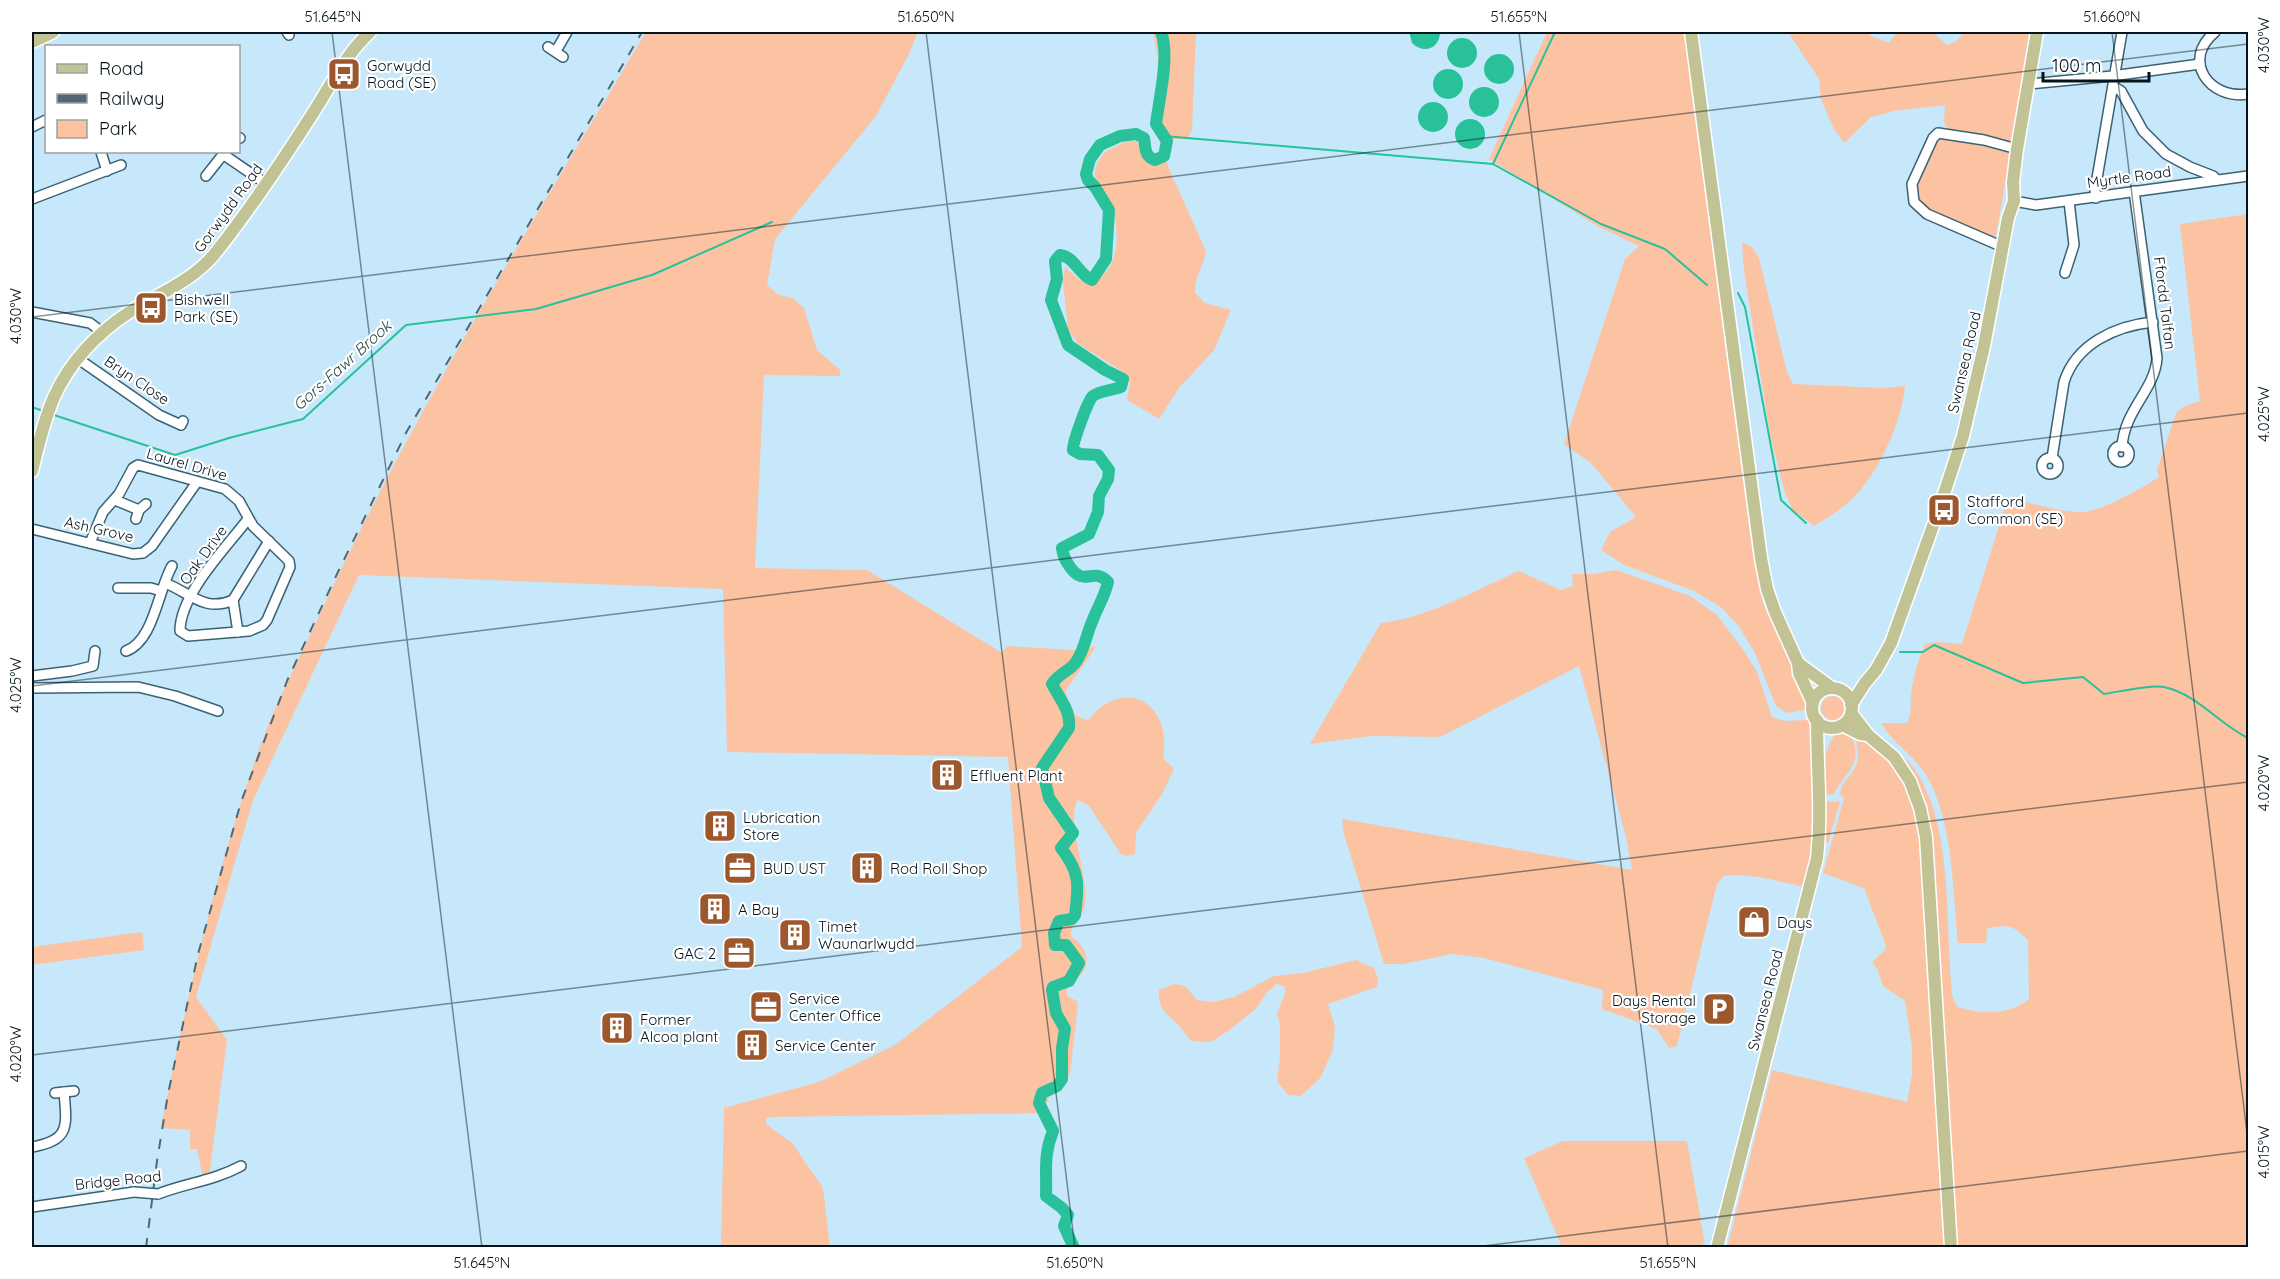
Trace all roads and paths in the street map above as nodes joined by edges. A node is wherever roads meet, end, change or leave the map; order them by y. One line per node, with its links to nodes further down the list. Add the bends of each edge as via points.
1 (53, 32): 8 (main road)
2 (370, 32): 23 (main road, Gorwydd Road, via 336,74)
3 (567, 32): 9 (street)
4 (1691, 32): 55 (main road, via 1761,558 1767,590)
5 (2037, 32): 12 (main road, Swansea Road)
6 (2122, 32): 11 (street)
7 (2215, 32): 10 (street, via 2203,45)
8 (32, 42)
9 (556, 52)
10 (2200, 64): 11 (street); 14 (street, via 2205,78 2218,90)
11 (2115, 76): 12 (street); 13 (street)
12 (2029, 84): 15 (main road, Swansea Road)
13 (2114, 87): 22 (street, via 2121,91 2143,131 2166,154); 25 (street)
14 (2248, 94)
15 (2017, 149): 27 (main road, Swansea Road); 29 (street, via 1938,133 1912,184 1914,202 1927,214)
16 (101, 153): 19 (street)
17 (225, 153): 20 (street); 23 (street)
18 (121, 165): 19 (street)
19 (107, 171): 26 (street)
20 (206, 176)
21 (2248, 176): 22 (street, Myrtle Road)
22 (2217, 180): 24 (street, Myrtle Road)
23 (265, 183): 33 (main road, Gorwydd Road, via 216,253 193,276)
24 (2134, 191): 25 (street, Myrtle Road); 32 (street, Ffordd Talfan)
25 (2096, 198): 28 (street, Myrtle Road)
26 (32, 200)
27 (2014, 201): 28 (street, Myrtle Road, via 2032,206); 29 (main road, Swansea Road)
28 (2069, 201): 30 (street, via 2074,245)
29 (2003, 247): 57 (main road, Swansea Road, via 1984,346 1940,509 1890,643)
30 (2065, 273)
31 (32, 312): 33 (street, via 90,323)
32 (2153, 322): 36 (street, Ffordd Talfan, via 2156,370 2127,421); 37 (street, via 2109,333 2077,358 2064,382)
33 (102, 332): 34 (main road, Gorwydd Road)
34 (77, 358): 35 (street, Bryn Close, via 159,415 182,423); 38 (main road, Gorwydd Road, via 54,396)
35 (184, 436)
36 (2122, 447)
37 (2052, 458)
38 (32, 471)
39 (197, 482): 40 (street, Laurel Drive, via 138,465); 42 (street, Laurel Drive, via 232,494); 45 (street, Ash Grove, via 143,553)
40 (115, 500): 41 (street); 45 (street, Laurel Drive, via 103,512)
41 (140, 511)
42 (248, 519): 44 (street, Laurel Drive); 50 (street, Oak Drive)
43 (32, 529): 45 (street, Ash Grove)
44 (269, 541): 46 (street, Laurel Drive); 51 (street)
45 (90, 543)
46 (289, 561): 52 (street, Oak Drive, via 290,567 267,620 256,629)
47 (172, 566): 48 (street)
48 (163, 587): 49 (street); 50 (street); 54 (street, via 153,619 138,644)
49 (118, 588)
50 (191, 596): 51 (street, via 204,604); 52 (street, Oak Drive, via 180,624 183,635)
51 (232, 600): 52 (street)
52 (238, 632)
53 (95, 651): 56 (street, via 93,666)
54 (126, 651)
55 (1798, 663): 59 (main road); 60 (main road)
56 (32, 676)
57 (1865, 683): 59 (main road); 61 (main road, Swansea Road)
58 (32, 688): 62 (street, via 138,687)
59 (1836, 689): 60 (main road, via 1818,694); 61 (main road, via 1849,698)
60 (1813, 703): 63 (main road)
61 (1851, 709): 64 (main road); 65 (main road)
62 (218, 711)
63 (1817, 720): 64 (main road); 66 (main road, Swansea Road)
64 (1838, 727): 65 (main road); 66 (main road, Swansea Road)
65 (1868, 735): 72 (main road, via 1894,757 1910,781 1926,837)
66 (1818, 758): 71 (main road, Swansea Road, via 1821,829 1817,858)
67 (74, 1091): 68 (street, via 59,1093 67,1123 63,1133 48,1144)
68 (32, 1147)
69 (241, 1166): 70 (street, Bridge Road, bridge, via 212,1180 158,1194 134,1192)
70 (32, 1207)
71 (1717, 1248)
72 (1951, 1248)

